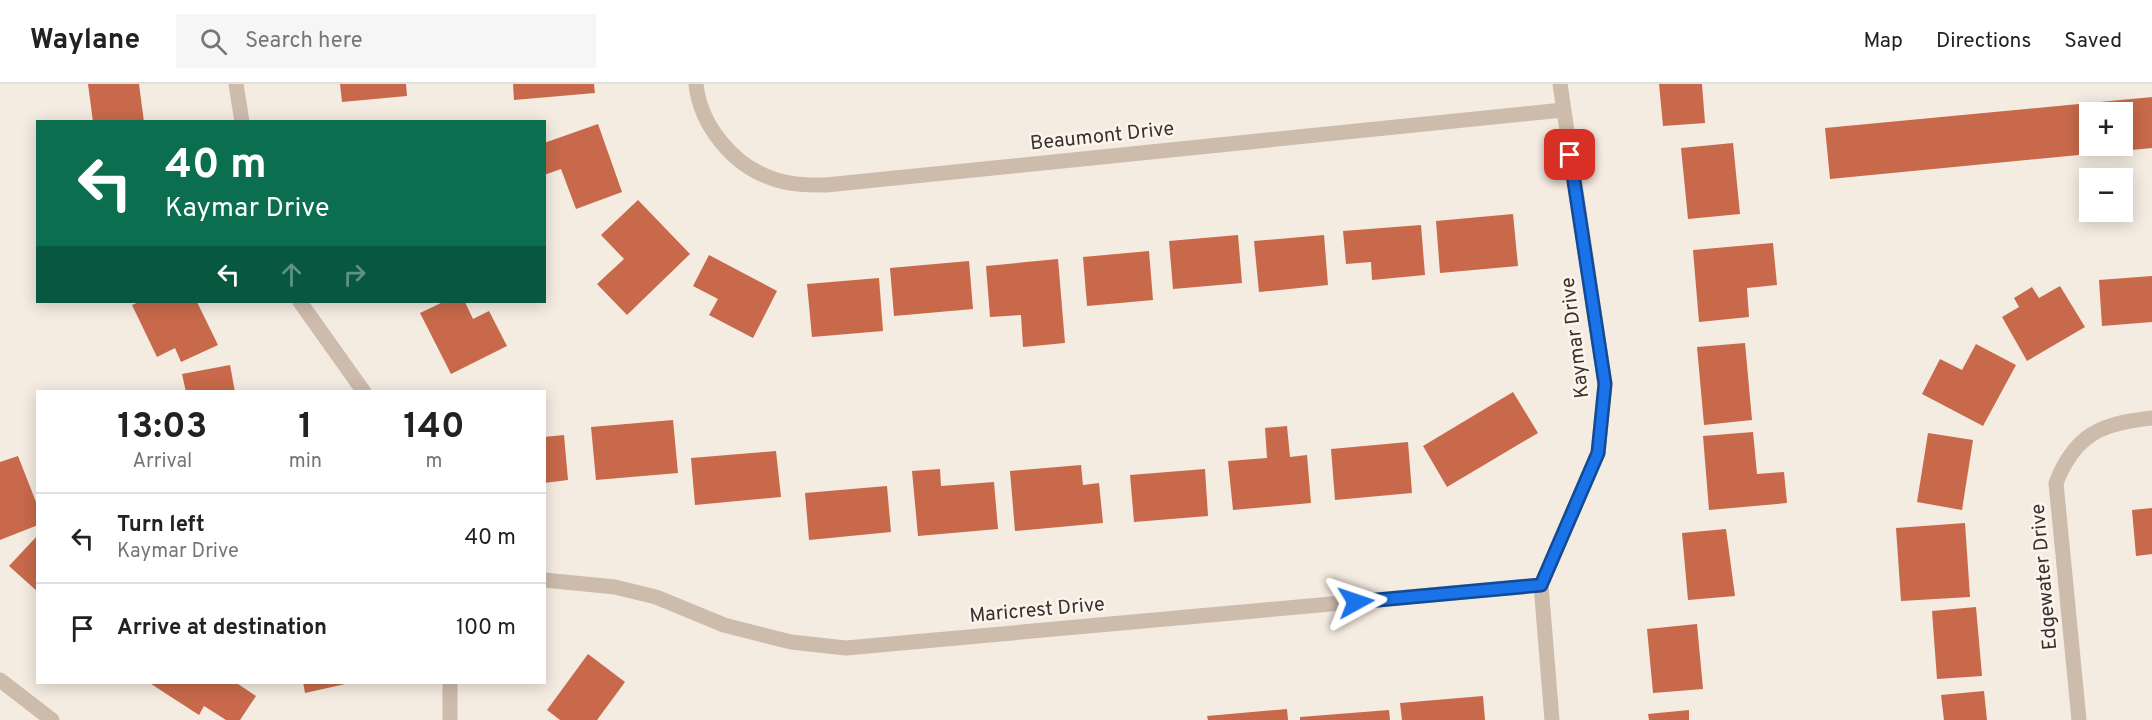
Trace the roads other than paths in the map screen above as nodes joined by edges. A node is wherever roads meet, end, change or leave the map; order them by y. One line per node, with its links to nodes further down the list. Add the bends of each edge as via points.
1 (236, 84): 5 (street)
2 (696, 84): 4 (street, Beaumont Drive, via 708,122 723,145 770,178 797,185)
3 (1560, 84): 4 (street, Kaymar Drive)
4 (1563, 110): 10 (street, Kaymar Drive, via 1605,384 1598,453)
5 (242, 120)
6 (301, 303): 7 (street)
7 (363, 390)
8 (2152, 418): 16 (street, Edgewater Drive, via 2100,428 2074,450 2056,483)
9 (546, 580): 10 (street, Maricrest Drive, via 615,587 656,597 724,625 791,642 846,648)
10 (1541, 585): 15 (street, Kaymar Drive)
11 (0, 680): 13 (street)
12 (450, 684): 14 (street)
13 (52, 720)
14 (450, 720)
15 (1552, 720)
16 (2079, 720)

